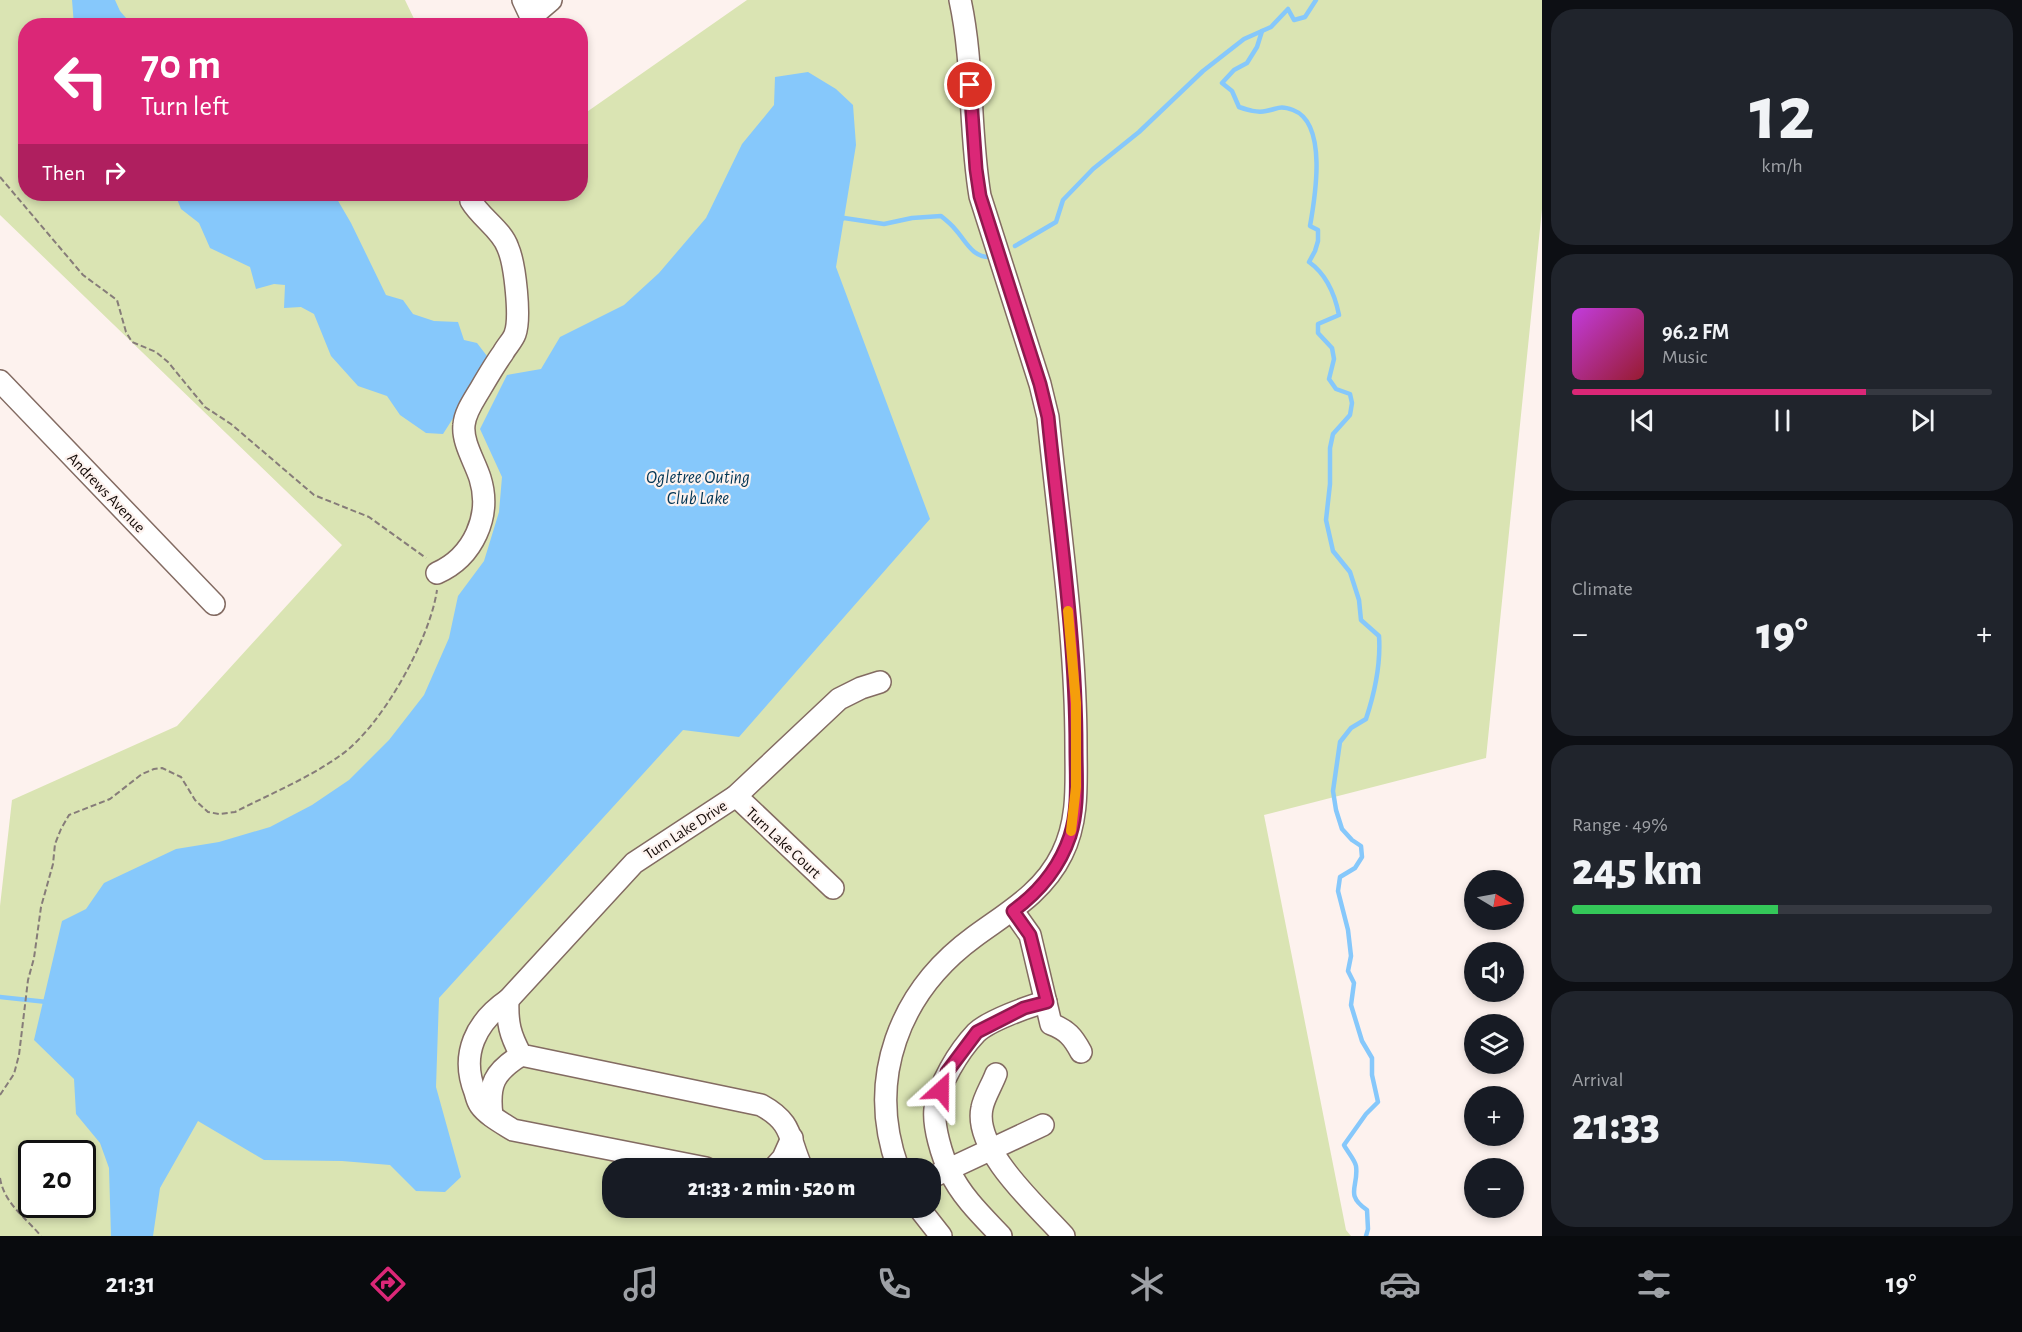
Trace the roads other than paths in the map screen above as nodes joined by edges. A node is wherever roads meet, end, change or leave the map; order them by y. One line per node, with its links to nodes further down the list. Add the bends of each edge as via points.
1 (523, 0): 2 (street, via 531,17)
2 (551, 0)
3 (960, 0): 11 (street, via 968,44 980,196 1048,417 1075,679 1076,787 1070,834 1052,872)
4 (471, 201): 6 (street, via 508,245 517,296 516,334 467,413 464,428 483,490 478,528 464,555 452,567)
5 (0, 381): 7 (street, Andrews Avenue)
6 (438, 573)
7 (214, 604)
8 (880, 682): 9 (street, Turn Lake Drive, via 839,699)
9 (736, 796): 10 (street, Turn Lake Court); 12 (street, Turn Lake Drive, via 634,863)
10 (833, 888)
11 (1013, 911): 13 (street, via 1030,935); 24 (street, via 975,936 932,974 914,998 899,1029 886,1087)
12 (508, 1000): 15 (street, via 511,1037); 17 (street, Turn Lake Drive, via 493,1010 478,1029 469,1064 469,1078 480,1104)
13 (1047, 1002): 14 (street, via 1051,1024 1073,1036); 25 (street, via 1024,1008 977,1032 947,1072 935,1109)
14 (1081, 1052)
15 (521, 1054): 17 (street, via 505,1064 494,1080 490,1096); 19 (street, via 761,1105 780,1118)
16 (996, 1074): 20 (street, via 981,1109 983,1132)
17 (492, 1116): 21 (street, Turn Lake Drive, via 513,1130)
18 (1043, 1125): 20 (street)
19 (792, 1138): 22 (street); 23 (street)
20 (991, 1150): 26 (street); 31 (street)
21 (655, 1158)
22 (783, 1158)
23 (799, 1158)
24 (896, 1158)
25 (938, 1158)
26 (941, 1173)
27 (941, 1176): 30 (street)
28 (926, 1218): 29 (street)
29 (941, 1236)
30 (1001, 1236)
31 (1064, 1236)

